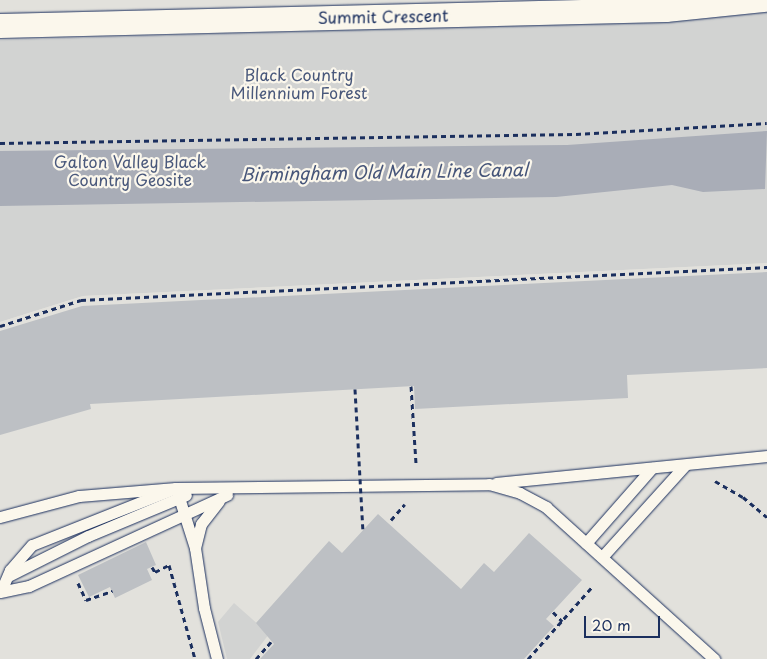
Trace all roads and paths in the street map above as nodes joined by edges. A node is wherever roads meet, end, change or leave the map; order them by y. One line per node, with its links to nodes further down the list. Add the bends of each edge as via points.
1 (765, 0): 2 (street, Summit Crescent, via 666,10)
2 (0, 26)
3 (767, 123): 4 (path, via 556,134)
4 (0, 143)
5 (767, 267): 6 (path, via 81,300)
6 (0, 326)
7 (411, 386): 10 (path)
8 (355, 390): 23 (path, bridge)
9 (767, 456): 11 (lane)
10 (416, 464)
11 (685, 465): 12 (lane); 26 (lane)
12 (652, 468): 15 (lane); 24 (lane)
13 (712, 479): 21 (path, via 736,492)
14 (252, 484): 15 (lane); 16 (lane, via 208,486); 17 (lane)
15 (489, 484): 24 (lane, via 520,493 546,507)
16 (178, 493): 19 (lane); 20 (lane, via 79,496); 28 (lane); 28 (lane, via 32,545)
17 (227, 495): 19 (lane); 25 (lane, via 201,524)
18 (407, 502): 22 (path)
19 (184, 514): 25 (lane); 31 (lane, via 30,586)
20 (0, 517)
21 (767, 517)
22 (392, 520)
23 (363, 530)
24 (586, 543): 26 (lane)
25 (195, 548): 37 (lane)
26 (602, 557): 40 (lane)
27 (152, 567): 36 (path, via 155,572 170,566)
28 (8, 576): 31 (lane)
29 (68, 584): 32 (path, via 76,580 86,600)
30 (592, 587): 34 (path)
31 (1, 591)
32 (112, 591)
33 (553, 612): 34 (path)
34 (562, 621): 39 (path)
35 (271, 642): 38 (path)
36 (195, 659)
37 (217, 659)
38 (256, 659)
39 (528, 659)
40 (714, 659)

